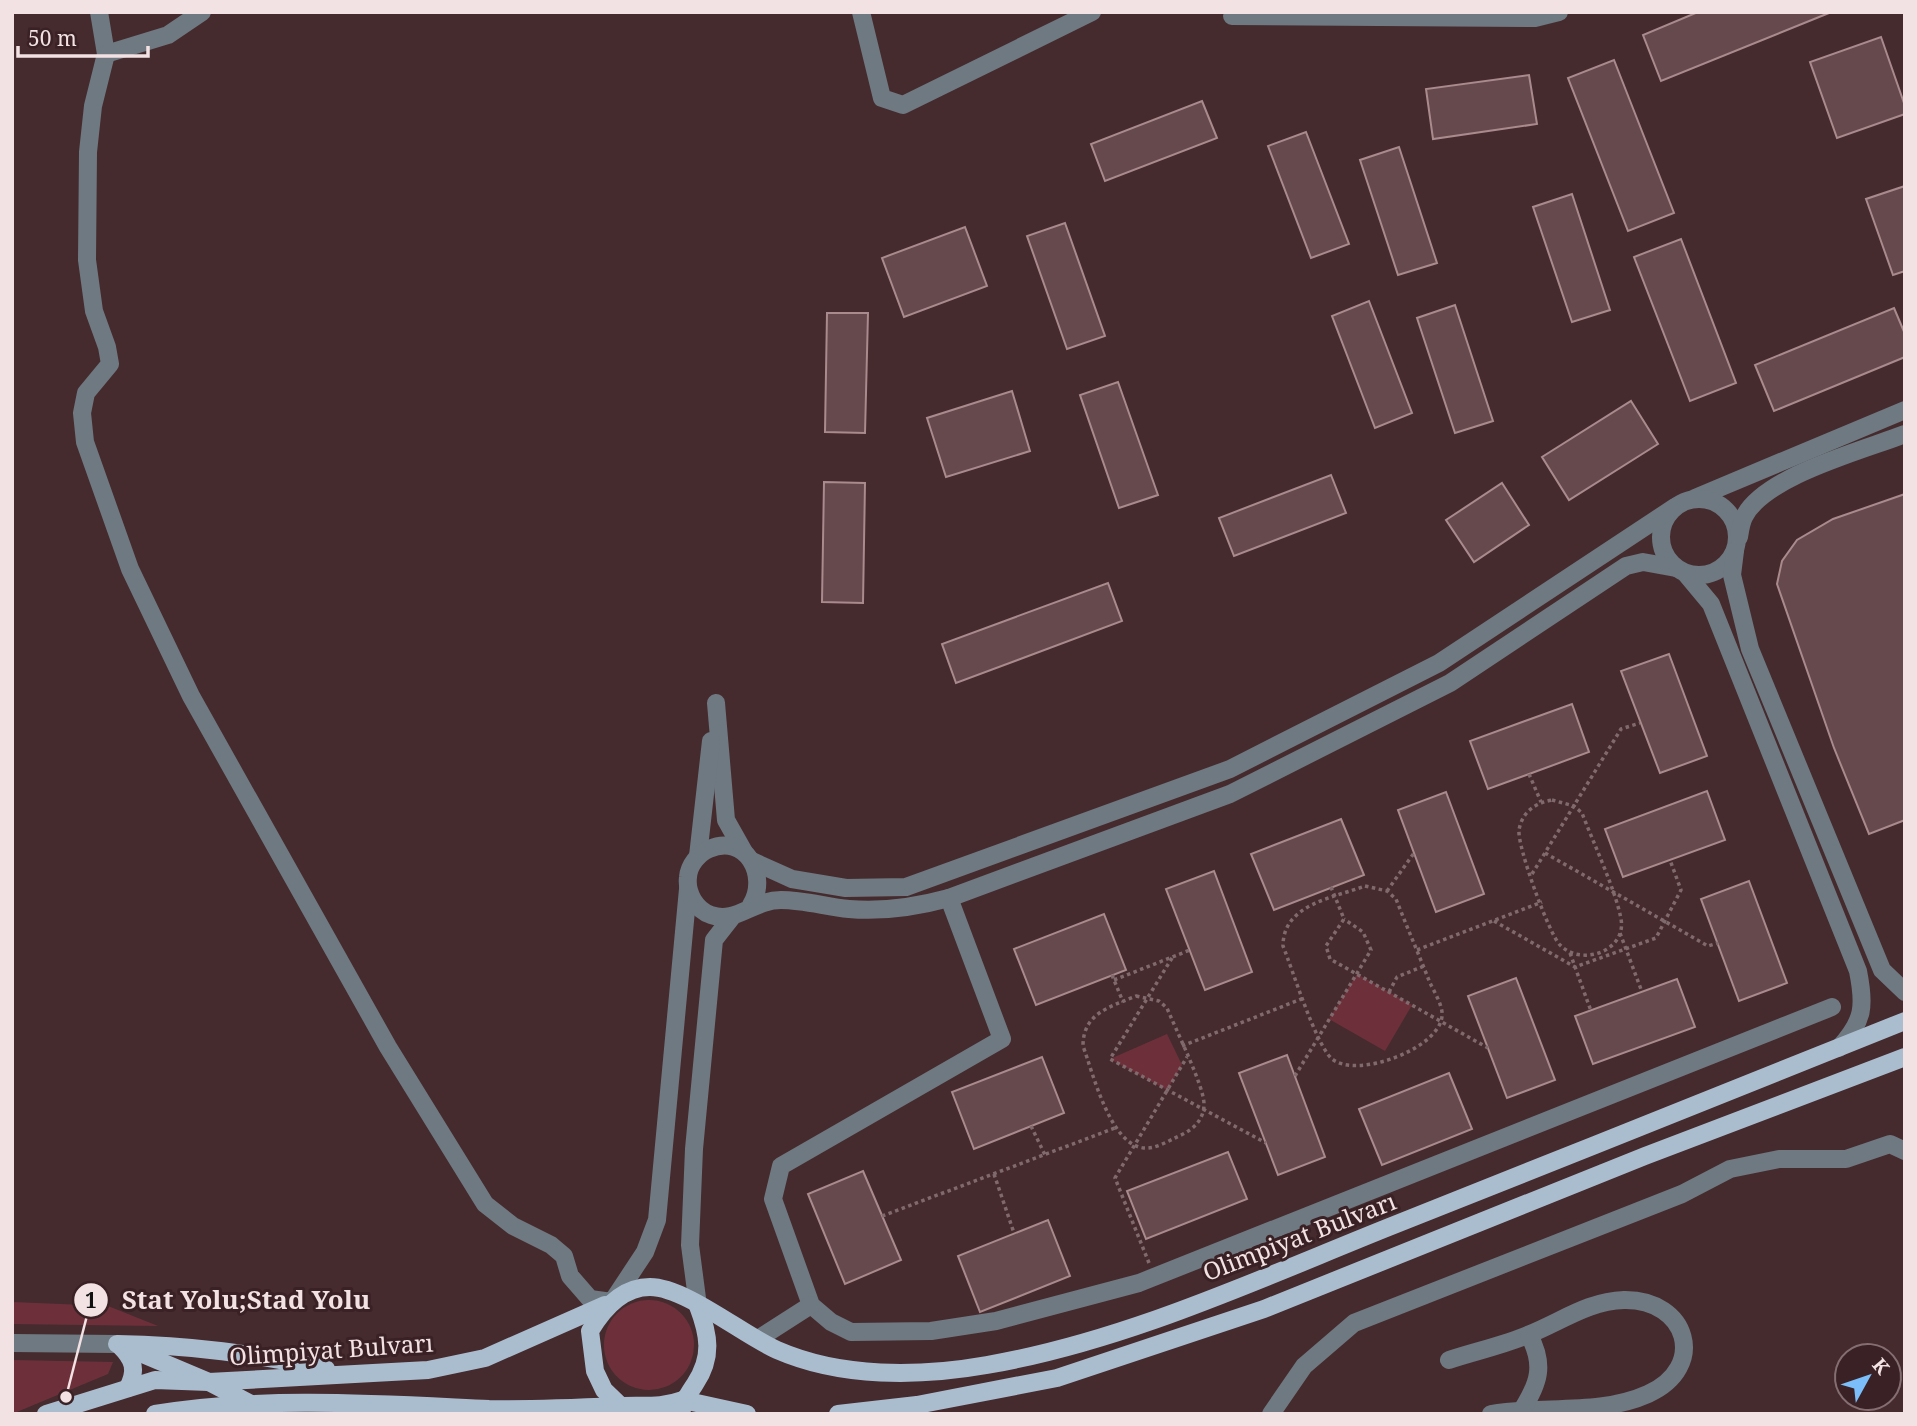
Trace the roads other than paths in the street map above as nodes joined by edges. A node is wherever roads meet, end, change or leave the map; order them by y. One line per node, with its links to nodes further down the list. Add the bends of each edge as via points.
1 (99, 12): 7 (street)
2 (202, 12): 7 (street, via 168,35)
3 (861, 12): 4 (street, via 882,98 903,105)
4 (1093, 12)
5 (1559, 12): 6 (street, via 1535,18)
6 (1232, 16)
7 (106, 54): 26 (street, via 88,152 87,260 94,311 110,364 86,393 82,413 85,442 130,569 235,776 388,1047 485,1204 564,1256 570,1276 590,1299)
8 (1905, 410): 10 (street)
9 (1905, 434): 12 (street, via 1788,480 1762,496 1745,516)
10 (1692, 499): 11 (street); 12 (street, via 1715,502 1725,509 1732,518)
11 (1675, 507): 13 (street, via 1662,526 1661,537 1668,559); 15 (street, via 1439,663 1230,769 906,887 846,888 792,879)
12 (1736, 546): 13 (street, via 1721,569 1710,574); 20 (street, via 1732,575 1750,649 1882,970)
13 (1681, 571): 17 (street, via 1643,562 1626,566 1450,683 1230,794); 23 (street, via 1712,604 1858,971 1864,1001 1856,1030)
14 (698, 856): 15 (street, via 721,846); 15 (street, via 716,703 726,820); 16 (street, via 691,866)
15 (748, 856): 18 (street, via 759,883)
16 (688, 889): 19 (street, via 700,909 720,918); 26 (street, via 657,1220 645,1252)
17 (949, 898): 18 (street, via 910,909 853,909 780,900); 28 (street, via 1002,1039 781,1166 773,1199)
18 (751, 905): 19 (street)
19 (732, 917): 27 (street, via 714,940 694,1149 690,1245)
20 (1905, 992)
21 (1832, 1007): 28 (street, via 1155,1276 996,1321 931,1331 851,1332)
22 (1905, 1021): 23 (main road, Olimpiyat Bulvarı)
23 (1839, 1048): 30 (main road, Olimpiyat Bulvarı, via 1271,1274 1136,1325 1024,1359 955,1371 886,1373 833,1366 778,1350)
24 (1905, 1057): 45 (main road, via 1264,1309 1057,1378 917,1405)
25 (1905, 1151): 46 (street, via 1890,1144 1846,1159 1779,1160 1730,1170 1682,1194 1354,1322 1304,1366)
26 (612, 1302): 27 (main road, via 639,1288 654,1287); 34 (main road, Olimpiyat Bulvarı, via 485,1357 428,1370); 39 (main road, via 590,1331 590,1350 604,1390)
27 (698, 1306): 30 (main road, Olimpiyat Bulvarı); 38 (main road, via 709,1348 705,1367)
28 (811, 1306): 30 (street)
29 (1529, 1335): 33 (street); 40 (street, via 1538,1353 1540,1374); 40 (street, via 1588,1306 1625,1300 1668,1313 1684,1334 1685,1348 1671,1378 1649,1394 1607,1407)
30 (758, 1339)
31 (12, 1343): 32 (street)
32 (117, 1344): 34 (main road, via 240,1351); 35 (main road); 36 (main road, via 131,1357 135,1374)
33 (1450, 1360)
34 (350, 1374): 35 (main road, Olimpiyat Bulvarı)
35 (209, 1382): 36 (main road, Olimpiyat Bulvarı, via 155,1380); 37 (main road)
36 (128, 1388): 42 (main road, Olimpiyat Bulvarı)
37 (253, 1405): 41 (main road, Olimpiyat Bulvarı, via 365,1404); 43 (main road, Olimpiyat Bulvarı)
38 (682, 1407): 39 (main road); 44 (main road)
39 (627, 1410): 41 (main road, Olimpiyat Bulvarı)
40 (1522, 1410): 47 (street)
41 (546, 1412)
42 (46, 1414)
43 (155, 1414)
44 (747, 1414)
45 (838, 1414)
46 (1271, 1414)
47 (1491, 1414)

